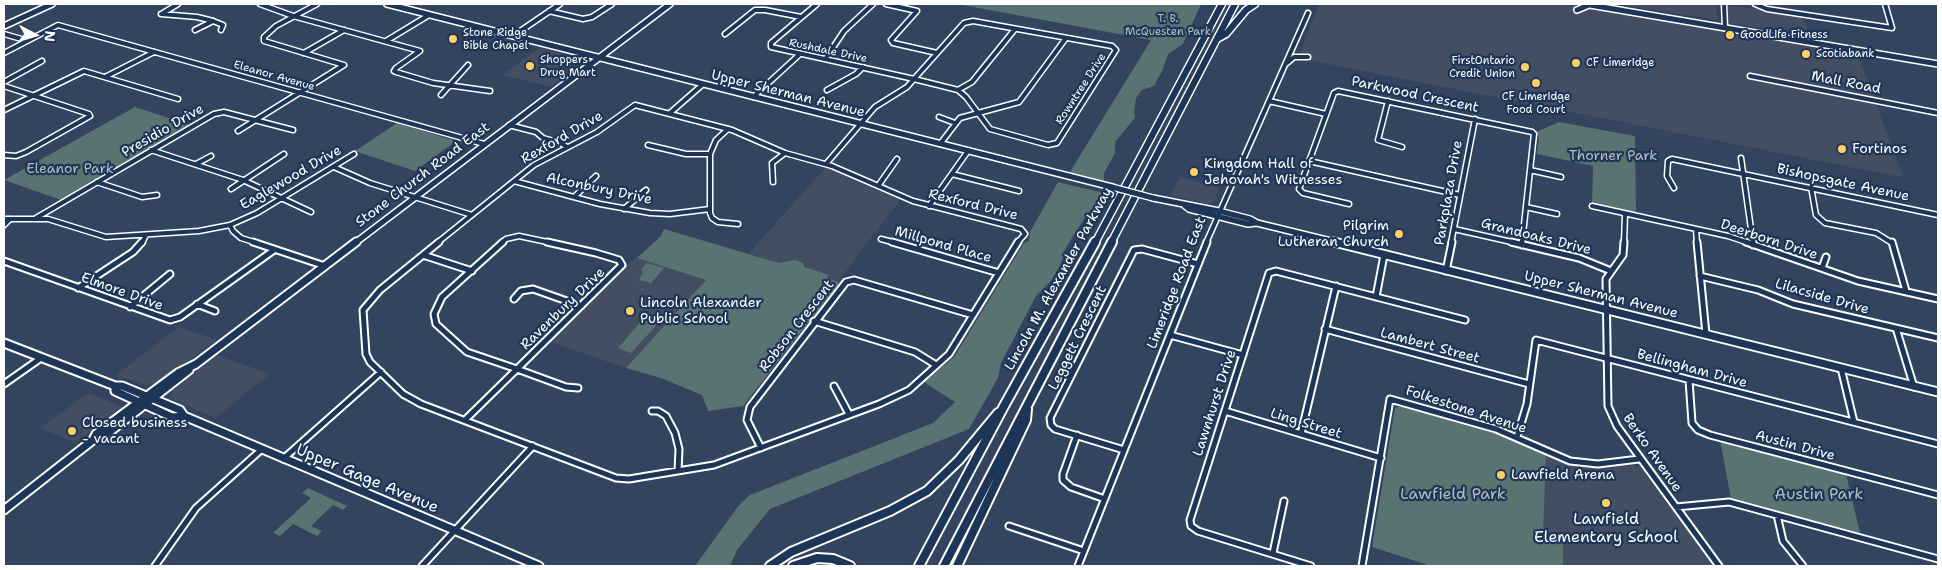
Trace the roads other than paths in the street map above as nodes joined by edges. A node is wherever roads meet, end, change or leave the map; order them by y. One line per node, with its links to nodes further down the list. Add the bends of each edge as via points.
1 (52, 4): 29 (main road)
2 (178, 4): 28 (street, via 161,14)
3 (260, 4): 26 (street)
4 (316, 4): 26 (street)
5 (387, 4): 25 (main road, Upper Sherman Avenue)
6 (560, 4): 23 (street)
7 (612, 4): 23 (street, via 588,18 579,19)
8 (670, 4): 49 (main road, Stone Church Road East)
9 (817, 4): 27 (street, Rushdale Drive)
10 (872, 4): 50 (street, via 844,31)
11 (886, 4): 45 (street, via 917,11 891,40 893,42)
12 (1216, 4): 46 (highway, via 1196,46)
13 (1222, 4): 46 (highway, Lincoln M. Alexander Parkway)
14 (1235, 4): 39 (highway, Lincoln M. Alexander Parkway)
15 (1255, 4): 39 (highway)
16 (1584, 4): 21 (main road)
17 (1605, 4): 30 (main road)
18 (1724, 4): 30 (street)
19 (1756, 4): 20 (street, via 1892,28)
20 (1884, 4)
21 (1592, 5): 22 (main road); 30 (main road)
22 (1577, 10)
23 (549, 11): 37 (street)
24 (1308, 14): 55 (street, Limeridge Road East)
25 (429, 15): 37 (main road, Upper Sherman Avenue); 41 (street)
26 (293, 16): 34 (street); 44 (street, via 269,32 264,41)
27 (801, 17): 36 (street, via 755,10); 47 (street, Rushdale Drive, via 770,47)
28 (213, 21): 32 (street); 33 (street, via 224,25)
29 (4, 26)
30 (1725, 26): 51 (main road); 53 (main road)
31 (1015, 29): 38 (street, Rowntree Drive); 45 (street, Rowntree Drive, via 967,22); 65 (street, via 972,82)
32 (195, 30)
33 (222, 30)
34 (344, 30): 41 (street); 44 (street)
35 (4, 34): 40 (street)
36 (725, 34)
37 (513, 36): 49 (main road, Upper Sherman Avenue)
38 (1066, 38): 76 (street, via 1020,102); 76 (street, Rowntree Drive, via 1112,46 1116,51 1056,143 1048,145 999,133 990,129)
39 (1218, 39): 202 (highway, Lincoln M. Alexander Parkway)
40 (25, 40): 42 (street, Eleanor Avenue, via 58,25); 43 (street)
41 (386, 41): 61 (street, via 420,51 394,71)
42 (154, 52): 58 (street); 67 (street, Eleanor Avenue)
43 (4, 53)
44 (304, 53): 67 (street, via 344,65)
45 (937, 53): 59 (street, Rowntree Drive)
46 (1196, 53): 204 (highway, Lincoln M. Alexander Parkway)
47 (800, 54): 50 (street, Rushdale Drive); 70 (street)
48 (1308, 57): 55 (street, via 1294,57)
49 (597, 58): 62 (main road, Upper Sherman Avenue); 84 (main road, Stone Church Road East)
50 (826, 58): 56 (street, Rushdale Drive)
51 (1938, 60)
52 (42, 61): 60 (street)
53 (1938, 64)
54 (468, 65): 61 (street)
55 (1284, 66): 72 (street, Limeridge Road East)
56 (863, 67): 59 (street, Rushdale Drive); 64 (street)
57 (1750, 76): 77 (street, Mall Road)
58 (105, 77): 68 (street, via 80,72); 71 (street)
59 (914, 79): 65 (street); 83 (street, Rowntree Drive, via 906,88 875,107)
60 (4, 82)
61 (449, 85): 66 (street); 69 (street)
62 (702, 85): 70 (main road, Upper Sherman Avenue); 75 (street)
63 (4, 86): 68 (street)
64 (827, 90)
65 (958, 90): 76 (street, Rowntree Drive)
66 (490, 91)
67 (301, 92): 81 (street); 88 (street, Eleanor Avenue)
68 (33, 95): 74 (street); 99 (street, via 90,116 26,152 16,156)
69 (441, 95)
70 (752, 97): 83 (main road, Upper Sherman Avenue)
71 (178, 99)
72 (1268, 101): 78 (street); 134 (street, Limeridge Road East)
73 (1388, 101): 78 (street, Parkwood Crescent, via 1336,92); 80 (street, Parkwood Crescent); 92 (street, via 1378,140)
74 (4, 110)
75 (670, 113): 85 (street, Rexford Drive); 91 (street, Rexford Drive, via 635,105 597,132)
76 (976, 113): 82 (street)
77 (1938, 113)
78 (1326, 114): 103 (street, Parkwood Crescent)
79 (939, 117): 82 (street)
80 (1475, 119): 107 (street, Parkwood Crescent, via 1532,132); 123 (street, Parkplaza Drive)
81 (254, 121): 86 (street, Presidio Drive); 87 (street); 93 (street, Presidio Drive, via 218,112)
82 (955, 123): 89 (street)
83 (860, 124): 89 (main road, Upper Sherman Avenue); 105 (street, Rowntree Drive)
84 (509, 125): 88 (main road, Stone Church Road East); 91 (street, via 536,132)
85 (728, 129): 95 (street, Rexford Drive); 98 (street, via 716,140)
86 (293, 130)
87 (238, 132)
88 (484, 144): 125 (main road, Stone Church Road East)
89 (940, 144): 94 (main road, Upper Sherman Avenue)
90 (648, 145): 98 (street, via 686,154)
91 (567, 147): 113 (street, Rexford Drive, via 534,165)
92 (1402, 147)
93 (152, 150): 104 (street); 114 (street, Presidio Drive)
94 (968, 151): 109 (street); 134 (main road, Upper Sherman Avenue, bridge)
95 (785, 153): 105 (street, Rexford Drive); 115 (street, via 772,163)
96 (284, 154): 112 (street)
97 (354, 154): 106 (street, Eaglewood Drive)
98 (710, 154): 132 (street)
99 (4, 155)
100 (211, 156): 104 (street)
101 (1741, 158): 108 (street)
102 (897, 160): 116 (street)
103 (1309, 161): 123 (street); 127 (street, Parkwood Crescent, via 1299,187 1301,192)
104 (196, 164): 112 (street)
105 (826, 164): 116 (street, Rexford Drive)
106 (334, 167): 125 (street); 126 (street, Eaglewood Drive)
107 (1530, 170): 111 (street); 130 (street, Parkwood Crescent)
108 (1743, 173): 117 (street, Bishopsgate Avenue); 118 (street, Bishopsgate Avenue, via 1669,160 1668,177); 151 (street)
109 (952, 174): 121 (street); 128 (street)
110 (596, 176): 124 (street)
111 (1561, 177)
112 (243, 180): 119 (street); 126 (street)
113 (514, 181): 124 (street, Alconbury Drive); 137 (street, Rexford Drive)
114 (97, 182): 122 (street, via 142,196); 139 (street, Presidio Drive)
115 (773, 182)
116 (878, 186): 128 (street, Rexford Drive)
117 (1811, 187): 138 (street, Bishopsgate Avenue); 168 (street, via 1816,215 1825,223 1876,233 1892,242)
118 (1674, 188)
119 (231, 189)
120 (646, 190): 131 (street)
121 (1019, 191)
122 (157, 195)
123 (1460, 195): 146 (street, Parkplaza Drive)
124 (574, 197): 131 (street, Alconbury Drive)
125 (414, 198): 137 (street); 158 (main road, Stone Church Road East)
126 (281, 199): 133 (street); 145 (street, Eaglewood Drive)
127 (1349, 204)
128 (929, 206): 163 (street, Rexford Drive, via 1021,229 1025,234)
129 (1592, 206): 136 (street, Deerborn Drive)
130 (1526, 207): 135 (street); 150 (street, Parkwood Crescent)
131 (624, 209): 132 (street, Alconbury Drive, via 670,214)
132 (710, 209): 143 (street, via 712,218 718,222)
133 (311, 212)
134 (1218, 214): 142 (main road, Upper Sherman Avenue, via 1248,224); 157 (street, Limeridge Road East)
135 (1557, 214)
136 (1625, 214): 147 (street, Deerborn Drive); 162 (street, Berko Avenue, via 1623,256)
137 (472, 215): 153 (street, Rexford Drive)
138 (1938, 215)
139 (35, 218): 141 (street, Eaglewood Drive); 148 (street, Eaglewood Drive, via 99,236)
140 (4, 219): 141 (street, Eaglewood Drive)
141 (10, 219): 144 (street)
142 (1257, 223): 154 (main road, Upper Sherman Avenue)
143 (738, 224)
144 (4, 225)
145 (230, 225): 148 (street, Eaglewood Drive); 152 (street, via 241,238)
146 (1454, 229): 150 (street, Grandoaks Drive); 161 (street, Parkplaza Drive)
147 (1696, 229): 151 (street, Deerborn Drive); 165 (street)
148 (146, 235): 167 (street, via 132,252)
149 (881, 239): 163 (street, Millpond Place)
150 (1522, 245): 162 (street, Grandoaks Drive, via 1579,258)
151 (1753, 245): 159 (street, Deerborn Drive)
152 (274, 250): 158 (street); 172 (street, Elmore Drive)
153 (423, 255): 160 (street); 192 (street, Rexford Drive, via 380,290 364,310 366,354)
154 (1384, 255): 161 (main road, Upper Sherman Avenue); 169 (street)
155 (1826, 257): 159 (street)
156 (4, 261): 167 (street, Elmore Drive)
157 (1198, 264): 183 (street, Limeridge Road East); 212 (street, Leggett Crescent, via 1140,249 1133,251 1050,418 1054,428)
158 (325, 266): 201 (main road, Stone Church Road East)
159 (1822, 268): 168 (street, Deerborn Drive, via 1858,281)
160 (472, 271): 173 (street, Ravenbury Drive, via 506,240 519,236 622,262 620,269); 191 (street, Ravenbury Drive, via 442,297 434,314 436,324 467,352)
161 (1446, 271): 175 (main road, Upper Sherman Avenue)
162 (1611, 271): 175 (street, Berko Avenue, via 1606,279)
163 (999, 273): 177 (street, Rexford Drive)
164 (170, 274): 174 (street)
165 (1700, 276): 180 (street, Lilacside Drive, via 1758,290 1793,304); 182 (street)
166 (1336, 286): 169 (street, Lawnhurst Drive); 181 (street); 186 (street, Lawnhurst Drive, via 1270,271)
167 (78, 288): 174 (street, Elmore Drive)
168 (1906, 292): 171 (street, Deerborn Drive)
169 (1376, 296): 178 (street, Lawnhurst Drive)
170 (514, 299): 173 (street, via 521,291 533,289)
171 (1938, 299)
172 (197, 304): 174 (street, Elmore Drive, via 180,317 170,320); 176 (street)
173 (581, 306): 191 (street, Ravenbury Drive)
174 (130, 307)
175 (1607, 309): 182 (main road, Upper Sherman Avenue); 188 (street, Berko Avenue)
176 (215, 311)
177 (973, 315): 179 (street, Robson Crescent, via 852,280 844,283); 189 (street, Rexford Drive, via 949,354)
178 (1465, 320)
179 (814, 321): 189 (street, via 915,352); 216 (street, Robson Crescent, via 750,407 748,420)
180 (1896, 328): 184 (street, Lilacside Drive); 198 (street)
181 (1325, 329): 195 (street, Lambert Street); 211 (street)
182 (1706, 334): 190 (main road, Upper Sherman Avenue)
183 (1170, 336): 186 (street); 218 (street, Limeridge Road East)
184 (1938, 338)
185 (4, 343): 187 (main road, Upper Gage Avenue)
186 (1243, 355): 206 (street, Lawnhurst Drive)
187 (41, 358): 194 (street); 196 (main road, Upper Gage Avenue)
188 (1606, 358): 193 (street, Bellingham Drive); 195 (street, Bellingham Drive, via 1536,340); 221 (street, Berko Avenue, via 1608,406 1617,426)
189 (936, 365): 207 (street, Rexford Drive, via 900,396)
190 (1841, 368): 198 (main road, Upper Sherman Avenue); 210 (street)
191 (517, 369): 199 (street, via 566,387); 209 (street, Ravenbury Drive)
192 (381, 372): 209 (street, Rexford Drive, via 413,400); 219 (street)
193 (1689, 380): 210 (street, Bellingham Drive); 223 (street, Austin Drive, via 1692,423 1698,430)
194 (4, 384)
195 (1529, 384): 213 (street, Bellingham Drive)
196 (115, 386): 201 (main road, Upper Gage Avenue); 203 (main road, Upper Gage Avenue, via 115,391)
197 (834, 386): 207 (street)
198 (1914, 387): 200 (main road, Upper Sherman Avenue)
199 (578, 388)
200 (1938, 392)
201 (151, 398): 203 (main road, Stone Church Road East); 208 (main road, Upper Gage Avenue, via 180,410)
202 (1028, 403): 242 (highway, Lincoln M. Alexander Parkway); 243 (highway, via 1026,420)
203 (142, 404): 208 (main road, Upper Gage Avenue, via 172,417); 227 (main road, Stone Church Road East)
204 (1004, 406): 238 (highway, via 959,460 927,490 890,511 791,552); 241 (highway, Lincoln M. Alexander Parkway)
205 (652, 411): 222 (street, via 666,416 675,433 679,449)
206 (1225, 411): 211 (street, Ling Street); 232 (street, Lawnhurst Drive, via 1190,520 1191,526)
207 (849, 414): 216 (street, Rexford Drive)
208 (184, 416): 217 (main road, Upper Gage Avenue)
209 (466, 420): 215 (street, Rexford Drive)
210 (1854, 422): 214 (street, Bellingham Drive)
211 (1301, 434): 220 (street, Ling Street)
212 (1077, 435): 218 (street, Leggett Crescent); 224 (street, via 1063,480 1071,487)
213 (1517, 437): 220 (street, Folkestone Avenue, via 1390,399); 221 (street, Folkestone Avenue, via 1570,461 1598,464)
214 (1938, 444)
215 (533, 446): 222 (street, Rexford Drive, via 616,478); 230 (street)
216 (761, 448): 222 (street, Rexford Drive, via 718,464)
217 (262, 449): 219 (main road, Upper Gage Avenue); 235 (street, via 196,508)
218 (1124, 450): 224 (street, Limeridge Road East)
219 (283, 458): 230 (main road, Upper Gage Avenue)
220 (1380, 458): 245 (street, Folkestone Avenue)
221 (1640, 459): 226 (street, Berko Avenue)
222 (678, 471)
223 (1938, 495)
224 (1105, 499): 231 (street, Limeridge Road East)
225 (1284, 501): 232 (street)
226 (1676, 507): 228 (street, via 1729,502); 246 (street, Berko Avenue)
227 (4, 510)
228 (1777, 514): 233 (street); 247 (street, via 1783,541)
229 (1010, 526): 231 (street)
230 (455, 531): 236 (street); 237 (main road, Upper Gage Avenue)
231 (1084, 551): 234 (street, Limeridge Road East)
232 (1273, 554): 244 (street, Lawnhurst Drive)
233 (1938, 559)
234 (1081, 565)
235 (155, 566)
236 (422, 566)
237 (539, 566)
238 (770, 566)
239 (793, 566): 240 (highway, via 817,558)
240 (850, 566)
241 (919, 566)
242 (944, 566)
243 (957, 566)
244 (1311, 566)
245 (1362, 566)
246 (1719, 566)
247 (1803, 566)

